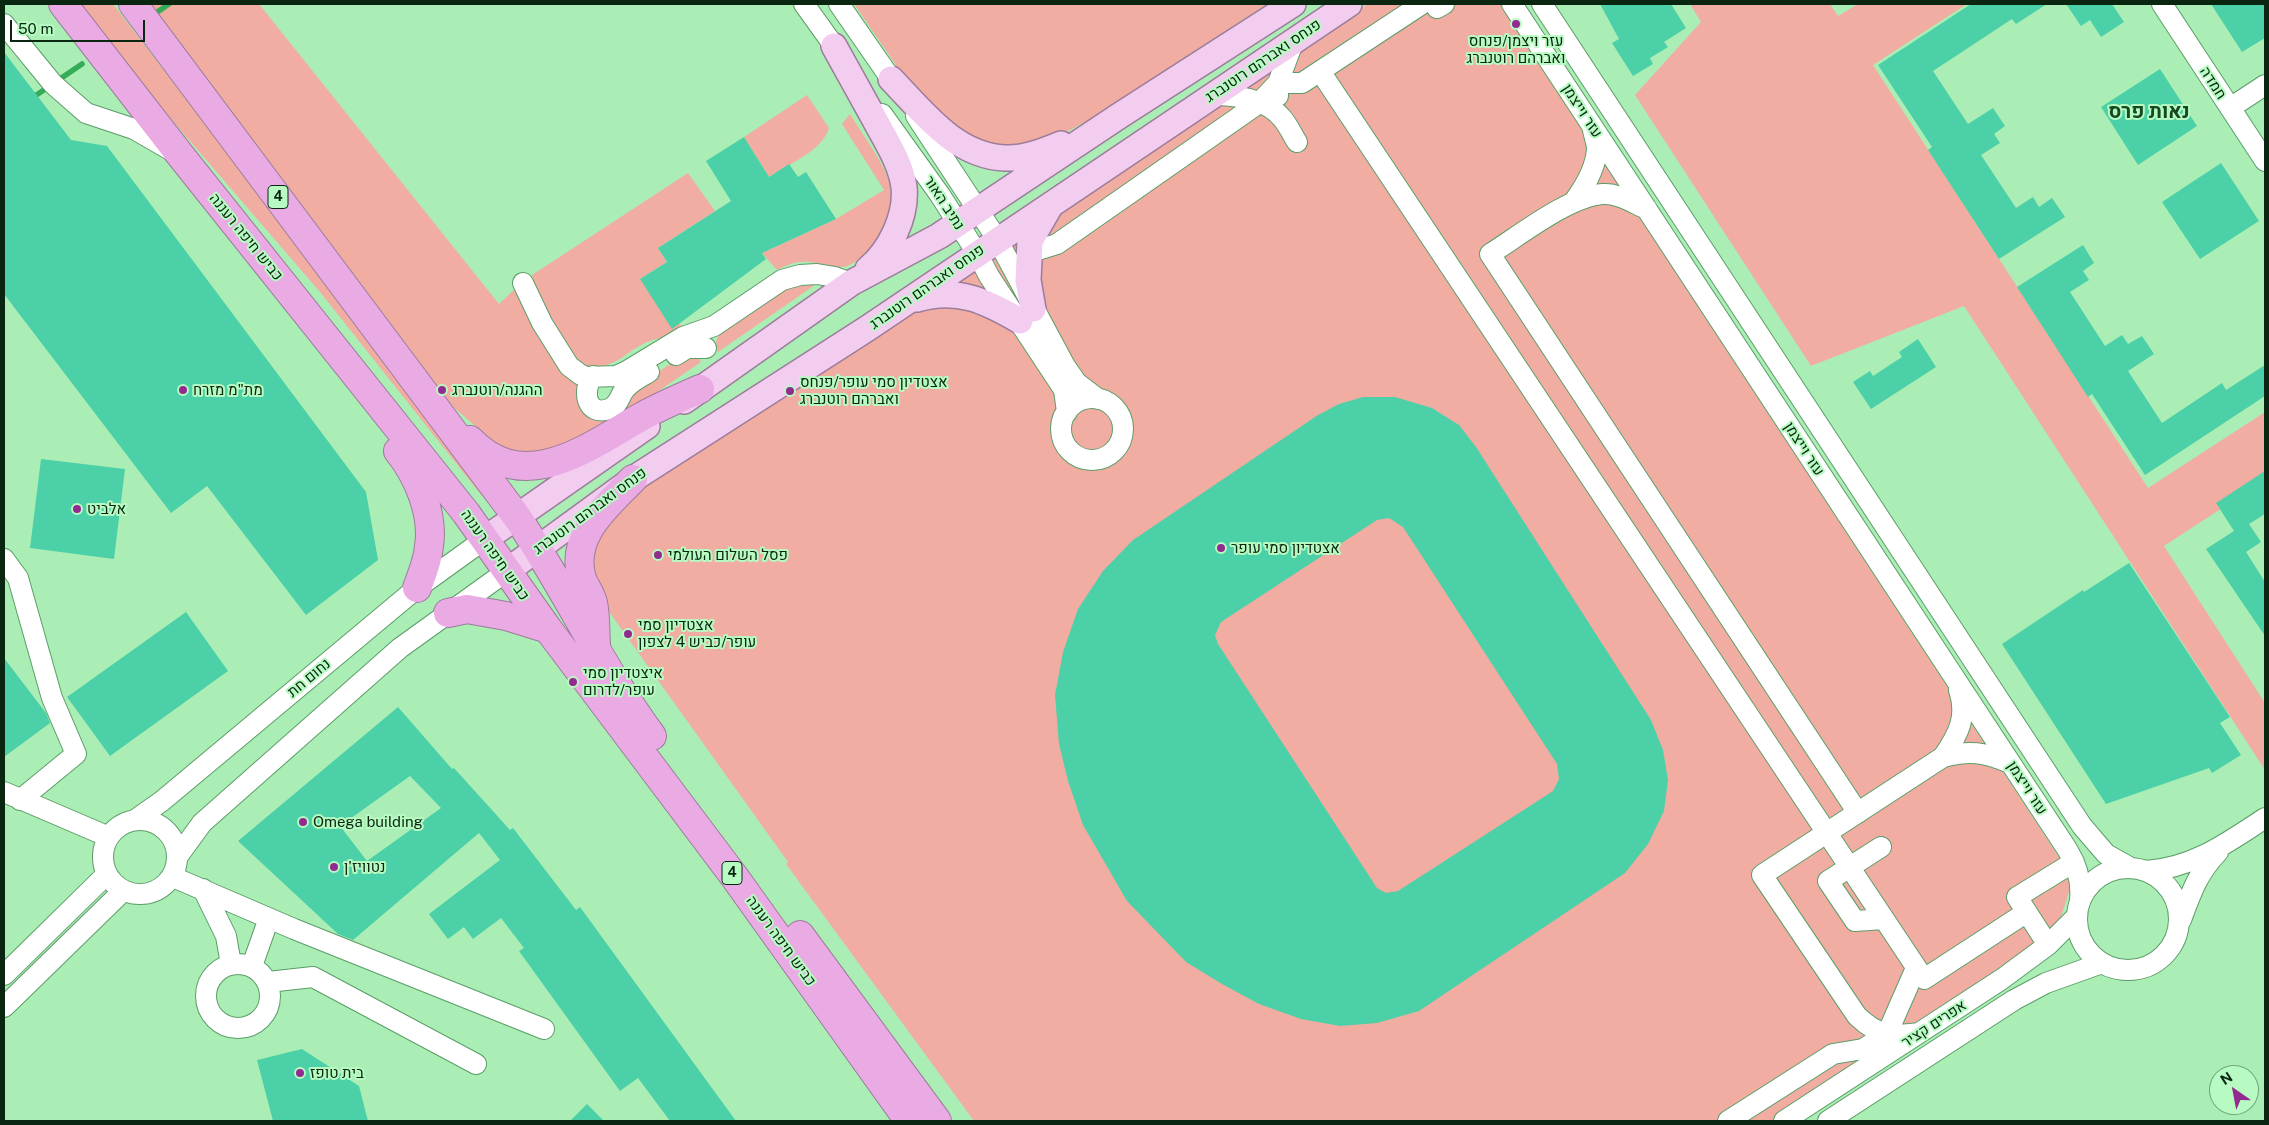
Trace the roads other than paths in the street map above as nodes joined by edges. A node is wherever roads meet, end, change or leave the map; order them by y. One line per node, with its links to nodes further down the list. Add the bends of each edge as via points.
1 (63, 4): 27 (highway, כביש חיפה רעננה / 4)
2 (133, 4): 44 (highway, כביש חיפה רעננה / 4)
3 (804, 4): 15 (street, נתיב האור)
4 (839, 4): 17 (street, נתיב האור)
5 (1293, 4): 23 (main road, פנחס ואברהם רוטנברג)
6 (1349, 4): 14 (main road, פנחס ואברהם רוטנברג)
7 (1422, 4): 16 (street)
8 (1434, 4): 9 (street, via 1438,8)
9 (1444, 4)
10 (1512, 4): 25 (street, עזר וייצמן)
11 (1542, 4): 71 (street, עזר וייצמן, via 2082,826 2106,854)
12 (2162, 4): 22 (street, חמדה)
13 (4, 24): 27 (street, via 54,84 86,112 134,129)
14 (1294, 40): 18 (street); 20 (main road, פנחס ואברהם רוטנברג)
15 (834, 46): 32 (street, נתיב האור, via 940,196); 37 (main road, via 893,152 904,187 900,221 888,243 874,264)
16 (1320, 70): 18 (street, via 1302,83); 64 (street)
17 (891, 79): 23 (main road, via 945,134 982,155 1006,159 1060,144); 32 (street, נתיב האור, via 960,182)
18 (1278, 83): 21 (street); 24 (street)
19 (2265, 85): 22 (street)
20 (1212, 95): 21 (street, via 1234,95); 30 (main road, פנחס ואברהם רוטנברג)
21 (1258, 103): 24 (street, via 1272,108); 35 (street, via 1057,244)
22 (2230, 108): 28 (street, חמדה)
23 (1119, 116): 32 (main road, פנחס ואברהם רוטנברג)
24 (1282, 118): 26 (street)
25 (1592, 125): 29 (street, via 1597,149 1591,172); 31 (street, עזר וייצמן)
26 (1297, 142)
27 (181, 156): 33 (highway, כביש חיפה רעננה / 4)
28 (2265, 161)
29 (1575, 200): 31 (street, via 1603,194 1619,196); 61 (street, via 1490,254)
30 (1052, 204): 34 (main road, פנחס ואברהם רוטנברג); 35 (main road, via 1030,241)
31 (1647, 209): 57 (street, עזר וייצמן)
32 (967, 217): 34 (street, נתיב האור); 37 (main road, פנחס ואברהם רוטנברג, via 939,236)
33 (247, 238): 49 (highway, כביש חיפה רעננה / 4); 53 (highway, via 328,360 404,459 421,490 428,516 430,545)
34 (987, 246): 38 (main road, פנחס ואברהם רוטנברג); 39 (street, נתיב האור, via 988,276)
35 (1028, 253): 39 (main road)
36 (523, 283): 42 (street, via 542,324 569,366 581,375)
37 (851, 283): 40 (street, via 817,274 782,280 714,326); 41 (main road, פנחס ואברהם רוטנברג)
38 (905, 303): 39 (main road, via 945,293 970,297); 47 (main road, פנחס ואברהם רוטנברג)
39 (1026, 315): 45 (street, נתיב האור, via 1077,383); 46 (street, נתיב האור, via 1064,390)
40 (702, 341): 41 (street); 42 (street, via 683,337 616,376); 42 (street, via 627,386 616,404 606,410 594,408 587,399 586,387)
41 (722, 374): 43 (main road, פנחס ואברהם רוטנברג)
42 (593, 376)
43 (700, 389): 44 (highway, via 652,410 576,454 556,463 532,467 498,460 477,448); 48 (main road, פנחס ואברהם רוטנברג)
44 (423, 391): 48 (highway, כביש חיפה רעננה / 4)
45 (1098, 399): 46 (street, via 1084,399); 46 (street, via 1116,409 1123,425 1119,446 1106,457 1085,460 1074,455 1062,437 1061,427)
46 (1066, 412)
47 (633, 479): 50 (main road, פנחס ואברהם רוטנברג); 56 (highway, via 595,518 580,550 582,577 593,602)
48 (517, 517): 49 (main road, פנחס ואברהם רוטנברג); 50 (highway, כביש חיפה רעננה / 4)
49 (485, 539): 52 (highway, כביש חיפה רעננה / 4); 53 (street, נחום חת)
50 (538, 549): 52 (main road, פנחס ואברהם רוטנברג); 56 (highway, כביש חיפה רעננה / 4)
51 (4, 559): 60 (street, via 18,578 52,698 76,754)
52 (507, 571): 54 (street); 55 (highway, כביש חיפה רעננה / 4)
53 (417, 588): 63 (street, נחום חת)
54 (448, 612): 55 (highway, via 467,609 506,616); 68 (street, via 400,648 202,823)
55 (548, 629): 95 (highway, כביש חיפה רעננה / 4, via 736,879)
56 (596, 652): 96 (highway, כביש חיפה רעננה / 4, via 630,705)
57 (1956, 681): 58 (street, via 1964,703 1962,722); 59 (street, עזר וייצמן)
58 (1942, 757): 59 (street, via 1965,751 1990,754); 61 (street)
59 (2010, 763): 69 (street, עזר וייצמן)
60 (12, 796): 65 (street)
61 (1858, 812): 64 (street)
62 (2265, 818): 66 (street)
63 (135, 820): 65 (street, via 125,823); 68 (street, via 148,821 164,829 175,844)
64 (1827, 833): 70 (street); 88 (street, via 1762,875)
65 (108, 837): 72 (street, via 102,856)
66 (2227, 844): 71 (street, via 2184,865 2163,870); 79 (street, via 2196,881)
67 (1881, 847): 70 (street)
68 (178, 856): 73 (street)
69 (2074, 862): 76 (street, עזר וייצמן, via 2081,884); 77 (street, via 2017,897)
70 (1850, 867): 84 (street, via 1828,881 1855,920 1884,919)
71 (2139, 869): 76 (street, via 2115,869 2100,876 2088,887); 79 (street, via 2160,879 2171,891 2178,906)
72 (106, 874): 75 (street); 85 (street)
73 (173, 877): 74 (street); 75 (street, via 156,891 134,894)
74 (203, 889): 78 (street); 82 (street, via 226,936)
75 (123, 891): 87 (street)
76 (2078, 908): 80 (street, אפרים קציר); 81 (street, via 2078,932 2085,947)
77 (2027, 912): 80 (street); 84 (street, via 1924,980)
78 (270, 918): 83 (street); 89 (street)
79 (2178, 929): 81 (street, via 2168,950 2148,966 2125,970)
80 (2048, 945): 90 (street, אפרים קציר)
81 (2102, 963): 99 (street, אפרים קציר, via 2046,983 2014,1000)
82 (231, 964): 83 (street); 86 (street, via 213,976 207,990 207,1006 220,1023 240,1029 260,1021 270,1002)
83 (252, 966): 86 (street)
84 (1916, 968): 91 (street)
85 (4, 975)
86 (268, 982): 93 (street, via 313,977)
87 (4, 1007)
88 (1857, 1016): 91 (street, via 1870,1028); 92 (street)
89 (544, 1029)
90 (1919, 1033): 91 (street); 94 (street, אפרים קציר)
91 (1887, 1034): 92 (street)
92 (1863, 1049): 94 (street); 97 (street, via 1833,1054)
93 (476, 1064)
94 (1853, 1076): 98 (street, אפרים קציר)
95 (909, 1121)
96 (937, 1121)
97 (1728, 1121)
98 (1784, 1121)
99 (1828, 1121)

